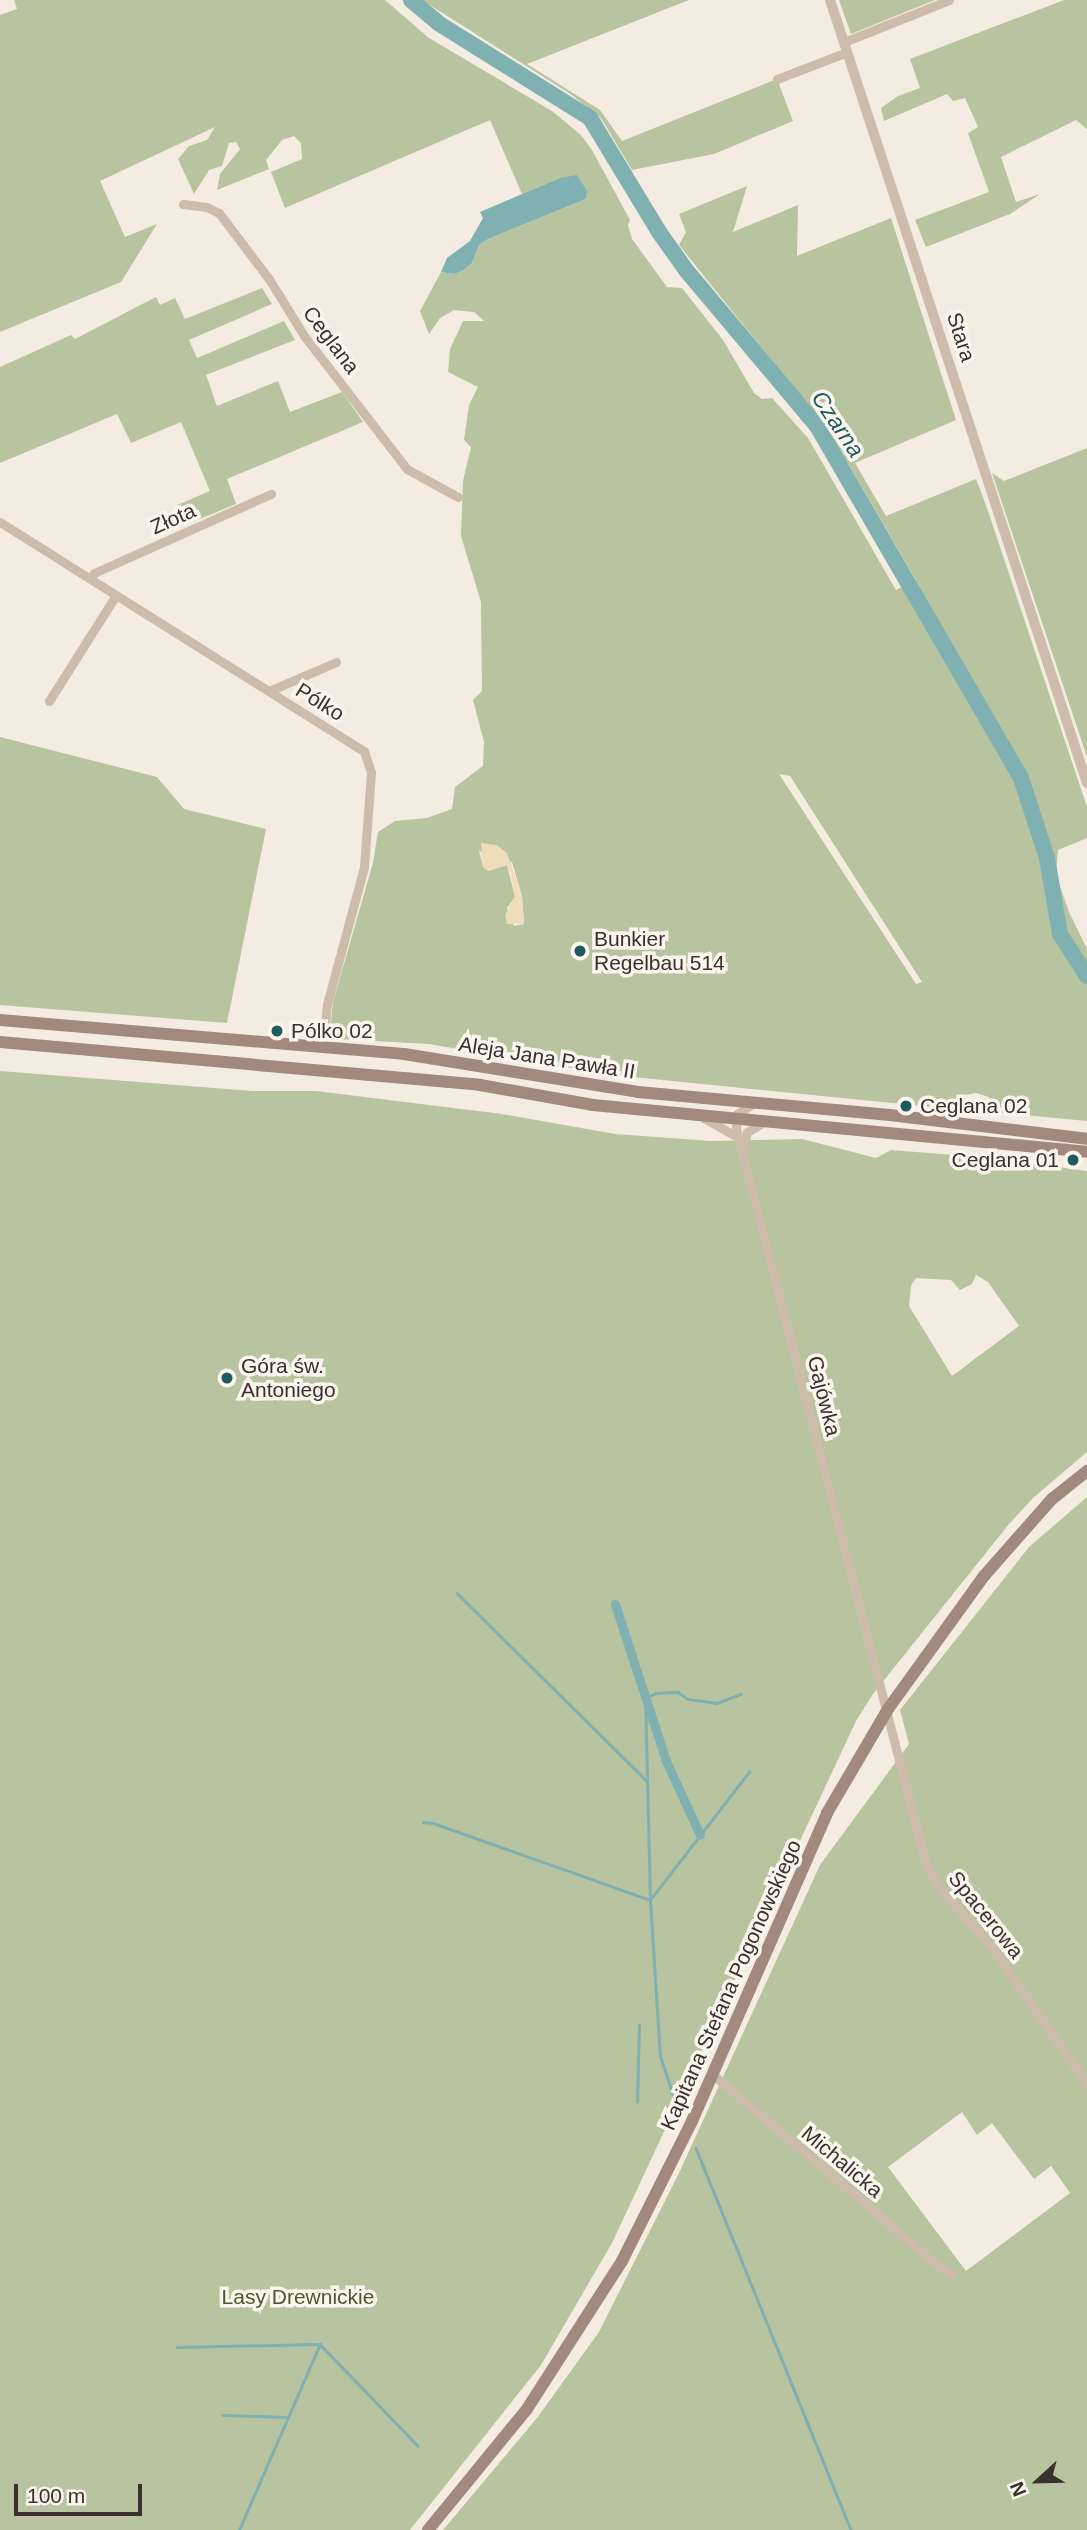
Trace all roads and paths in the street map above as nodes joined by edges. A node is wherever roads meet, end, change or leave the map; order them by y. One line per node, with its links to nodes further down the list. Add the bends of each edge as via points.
1 (830, 0): 3 (street, Stara)
2 (949, 0): 3 (street)
3 (846, 47): 4 (street); 14 (street, Stara)
4 (777, 79)
5 (183, 204): 7 (street, Ceglana, via 219,213 305,337 407,470)
6 (271, 494): 9 (street, Złota)
7 (458, 497)
8 (0, 522): 9 (street, Pólko)
9 (90, 578): 10 (street, Pólko)
10 (116, 594): 12 (street, Pólko); 13 (street)
11 (336, 662): 12 (street)
12 (269, 691): 17 (street, Pólko, via 364,751 370,761 364,867 327,1004)
13 (49, 701)
14 (1087, 783)
15 (0, 1020): 17 (main road, Aleja Jana Pawła II)
16 (0, 1042): 19 (main road, Aleja Jana Pawła II, via 480,1085 593,1105)
17 (323, 1048): 18 (main road, Aleja Jana Pawła II, via 404,1054 638,1092)
18 (756, 1103): 20 (street); 23 (main road, Aleja Jana Pawła II, via 967,1120)
19 (694, 1113): 20 (main road, Aleja Jana Pawła II); 22 (street)
20 (735, 1117): 21 (main road, Aleja Jana Pawła II); 22 (street, Gajówka)
21 (767, 1121): 24 (street, via 750,1128); 25 (main road, Aleja Jana Pawła II)
22 (738, 1138): 24 (street, Gajówka)
23 (1087, 1139)
24 (742, 1150): 27 (street, Gajówka)
25 (1087, 1152)
26 (1087, 1471): 27 (main road, Kapitana Stefana Pogonowskiego, via 1052,1499 1004,1551)
27 (888, 1709): 28 (main road, Kapitana Stefana Pogonowskiego, via 827,1813); 29 (street, Spacerowa, via 932,1876 993,1949)
28 (712, 2074): 30 (street, Michalicka); 31 (main road, Kapitana Stefana Pogonowskiego, via 642,2226 582,2328 527,2409)
29 (1087, 2084)
30 (951, 2274)
31 (428, 2530)

